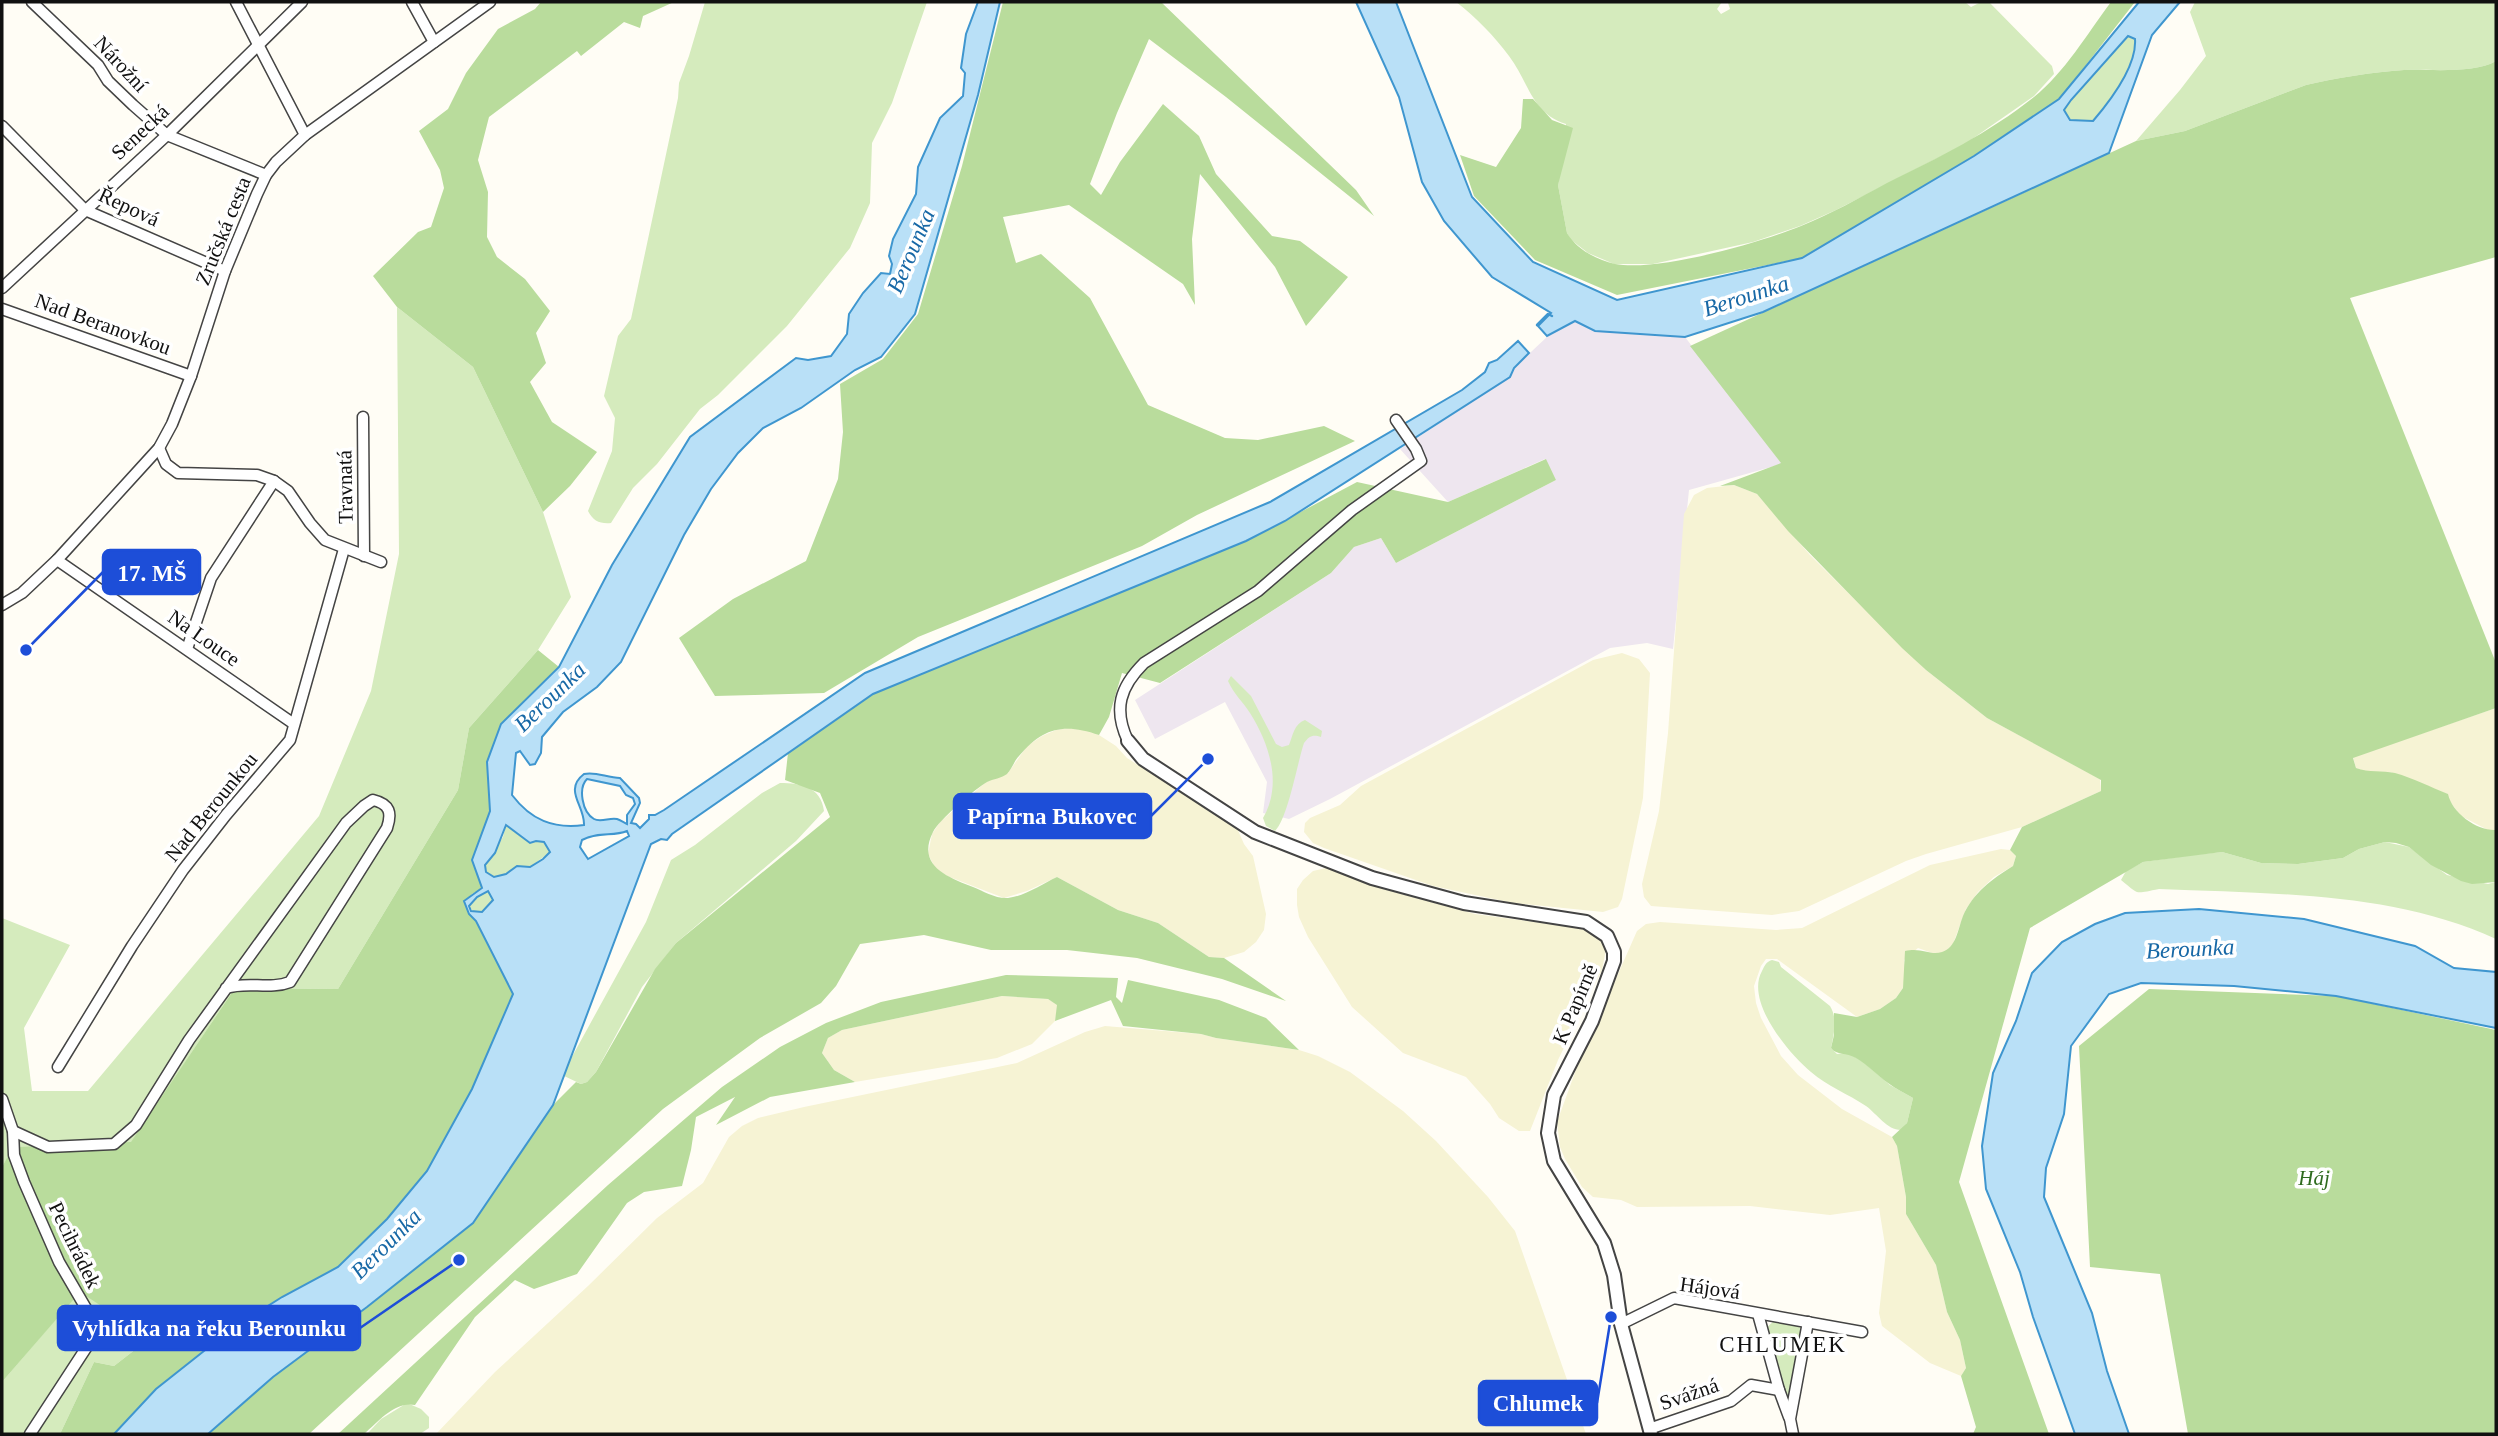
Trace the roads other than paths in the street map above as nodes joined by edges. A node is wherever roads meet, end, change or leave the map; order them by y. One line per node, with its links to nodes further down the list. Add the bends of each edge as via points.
1 (32, 2): 9 (street, Nárožní)
2 (236, 2): 7 (street)
3 (302, 2): 7 (street, Senecká)
4 (412, 2): 6 (street)
5 (490, 2): 6 (street, Zručská cesta)
6 (434, 42): 10 (street, Zručská cesta)
7 (260, 45): 9 (street, Senecká); 10 (street)
8 (2, 126): 12 (street, Řepová)
9 (167, 135): 11 (street, Nárožní); 12 (street, Senecká)
10 (305, 135): 11 (street, Zručská cesta)
11 (266, 175): 13 (street, Zručská cesta)
12 (85, 210): 13 (street, Řepová); 14 (street, Senecká)
13 (225, 271): 16 (street, Zručská cesta)
14 (2, 288)
15 (2, 309): 16 (street, Nad Beranovkou)
16 (191, 376): 19 (street, Zručská cesta)
17 (363, 417): 22 (street, Travnatá)
18 (1396, 420): 28 (street, via 1421,461 1352,510 1247,598 1162,650 1132,675 1121,698 1121,723)
19 (159, 448): 20 (street, via 166,464 178,473 257,475); 23 (street, Zručská cesta)
20 (274, 481): 21 (street, via 288,491 325,540); 26 (street, via 211,578)
21 (344, 549): 22 (street); 27 (street, Nad Berounkou)
22 (364, 556): 24 (street)
23 (57, 560): 25 (street, Zručská cesta); 26 (street, Na Louce)
24 (381, 562)
25 (2, 605)
26 (187, 649): 27 (street, Na Louce)
27 (294, 724): 30 (street, Nad Berounkou, via 290,740 183,870)
28 (1128, 741): 35 (street, K Papírně, via 1143,759 1255,832 1372,878 1464,903 1586,922 1607,936 1614,961 1592,1021 1553,1095 1548,1133 1554,1161 1604,1243)
29 (226, 988): 29 (street, via 346,823 373,800 382,802 391,816 387,828 290,982); 32 (street, via 136,1125 114,1144 47,1147)
30 (58, 1068)
31 (2, 1099): 32 (street, Pecihrádek)
32 (13, 1130): 40 (street, Pecihrádek, via 14,1156 24,1182 59,1262 94,1322 90,1342)
33 (1758, 1314): 34 (street, Hájová); 35 (street, Hájová, via 1674,1298); 37 (street)
34 (1808, 1322): 36 (street, Hájová); 38 (street)
35 (1621, 1324): 39 (street, K Papírně)
36 (1862, 1332)
37 (1779, 1390): 38 (street); 39 (street, Svážná, via 1751,1385 1731,1401)
38 (1790, 1419): 41 (street)
39 (1650, 1431)
40 (30, 1434)
41 (1793, 1434)

